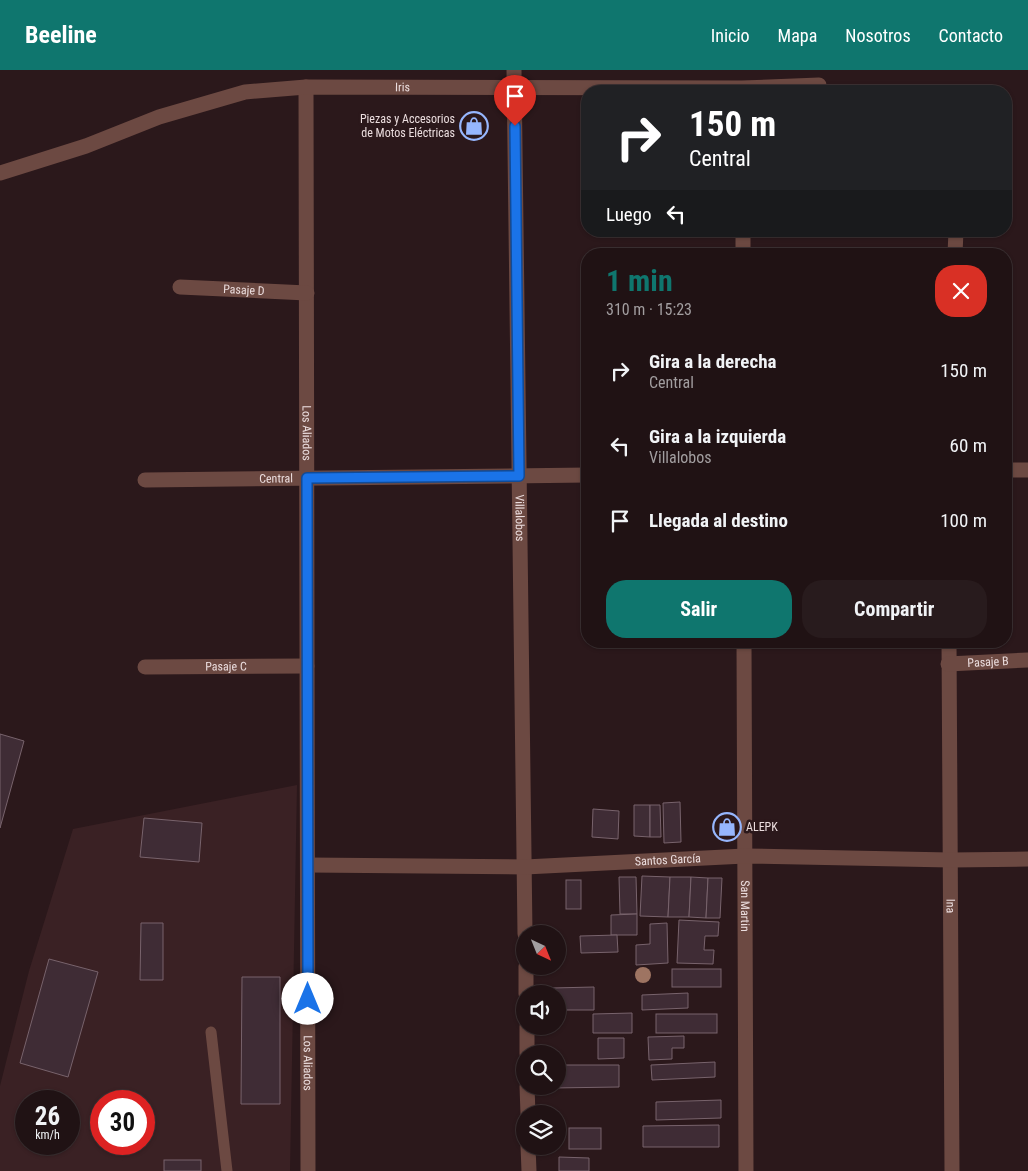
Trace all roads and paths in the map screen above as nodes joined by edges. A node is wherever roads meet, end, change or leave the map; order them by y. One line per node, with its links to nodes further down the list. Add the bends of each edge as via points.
1 (514, 70): 3 (street, Villalobos)
2 (306, 86): 3 (street, Iris); 5 (street, Iris, via 245,92 159,117 86,146); 7 (street, Los Aliados)
3 (514, 87): 4 (street, Iris); 11 (street, Villalobos)
4 (581, 88)
5 (0, 173)
6 (180, 287): 7 (street, Pasaje D)
7 (307, 293): 12 (street, Los Aliados)
8 (1012, 470): 9 (street)
9 (1028, 470)
10 (581, 475): 11 (street, Central)
11 (519, 476): 12 (street, Central); 24 (street, Villalobos)
12 (307, 478): 13 (street, Central); 18 (street, Los Aliados)
13 (145, 480)
14 (744, 648): 20 (street, San Martin)
15 (949, 648): 17 (street, Ina)
16 (1028, 660): 17 (street, Pasaje B)
17 (948, 664): 22 (street, Ina)
18 (307, 666): 19 (street, Pasaje C); 23 (street, Los Aliados)
19 (145, 667)
20 (744, 856): 22 (street, Santos García); 24 (street, Santos García); 31 (street, San Martin)
21 (1028, 859): 22 (street, Santos García)
22 (950, 860): 32 (street, Ina)
23 (308, 865): 24 (street, Santos García); 29 (street, Los Aliados)
24 (525, 867): 25 (street, Villalobos)
25 (526, 925)
26 (212, 1032): 28 (lane)
27 (528, 1155): 30 (street)
28 (227, 1171)
29 (308, 1171)
30 (528, 1171)
31 (746, 1171)
32 (952, 1171)

